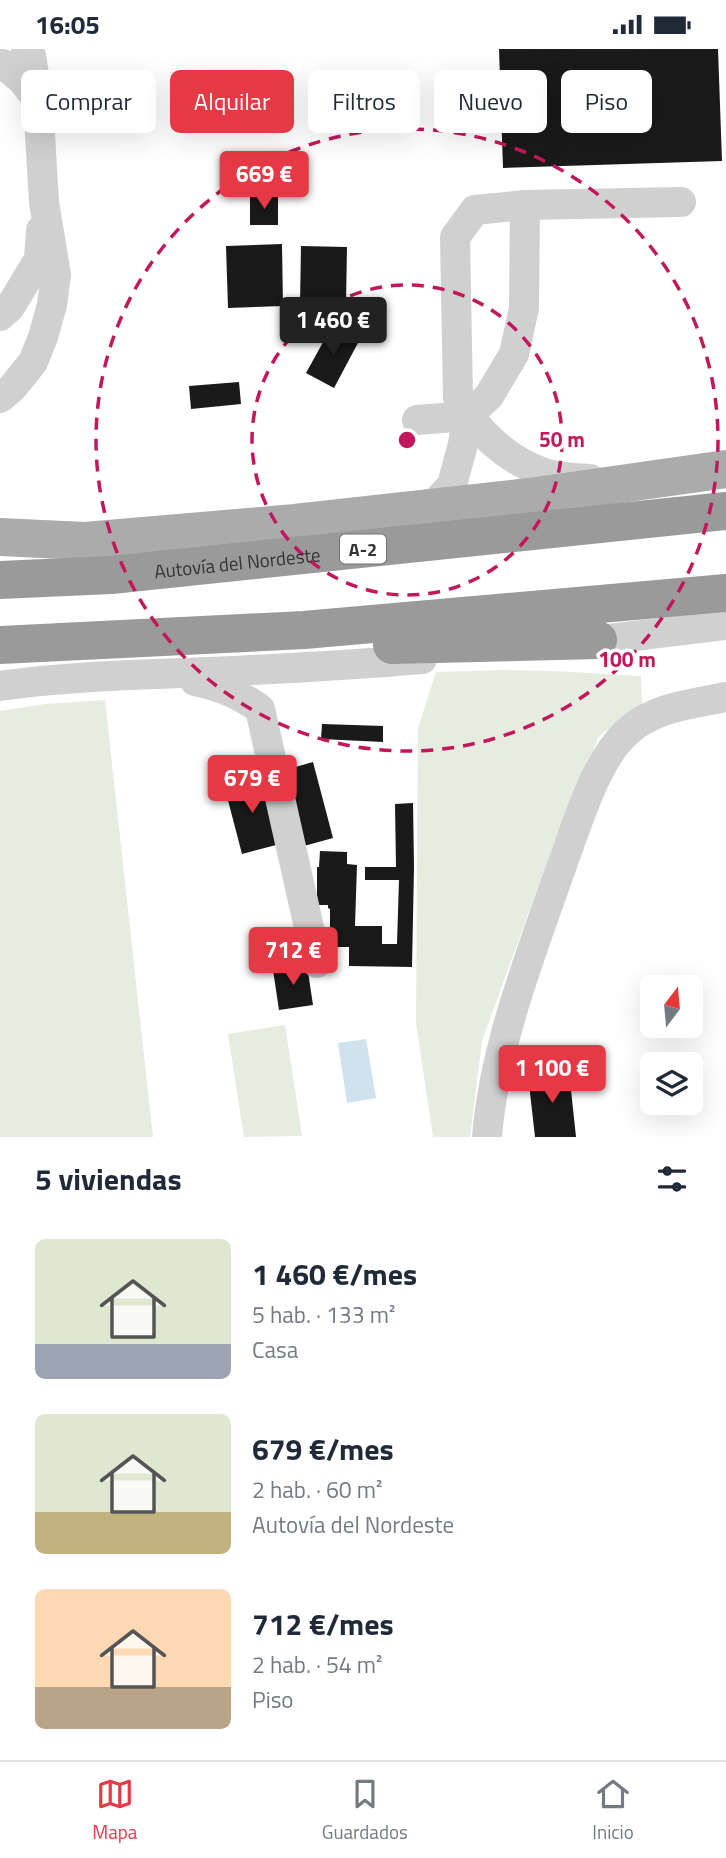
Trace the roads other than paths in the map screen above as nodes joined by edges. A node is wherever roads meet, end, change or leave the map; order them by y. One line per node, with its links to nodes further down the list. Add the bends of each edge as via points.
1 (26, 49): 3 (lane)
2 (0, 64): 4 (lane)
3 (33, 70)
4 (21, 79)
5 (40, 133): 6 (lane)
6 (44, 202): 9 (lane, via 39,259); 10 (lane, via 56,275 52,305 33,362)
7 (681, 202): 8 (lane)
8 (525, 205): 11 (lane, via 524,308 514,354 489,396); 11 (lane, via 475,210 455,237 458,398)
9 (0, 316)
10 (0, 398)
11 (468, 416): 12 (lane); 14 (lane, via 513,459 544,474); 15 (lane, via 452,485)
12 (417, 420)
13 (726, 469): 14 (main road)
14 (639, 482): 15 (main road)
15 (430, 509): 17 (main road, via 85,541)
16 (726, 511): 18 (highway, Autovía del Nordeste / A-2, via 111,575)
17 (0, 537)
18 (0, 580)
19 (726, 593): 21 (highway)
20 (726, 625): 22 (lane)
21 (303, 630): 22 (highway, via 377,645); 23 (highway)
22 (598, 640): 24 (lane)
23 (0, 645)
24 (401, 661): 25 (lane); 28 (lane, via 292,684 268,694)
25 (164, 674): 26 (lane); 28 (lane, via 243,696)
26 (0, 686)
27 (726, 697): 30 (lane, via 644,719 614,747 595,780 522,982 498,1067)
28 (260, 709): 29 (lane)
29 (317, 963)
30 (487, 1137)

